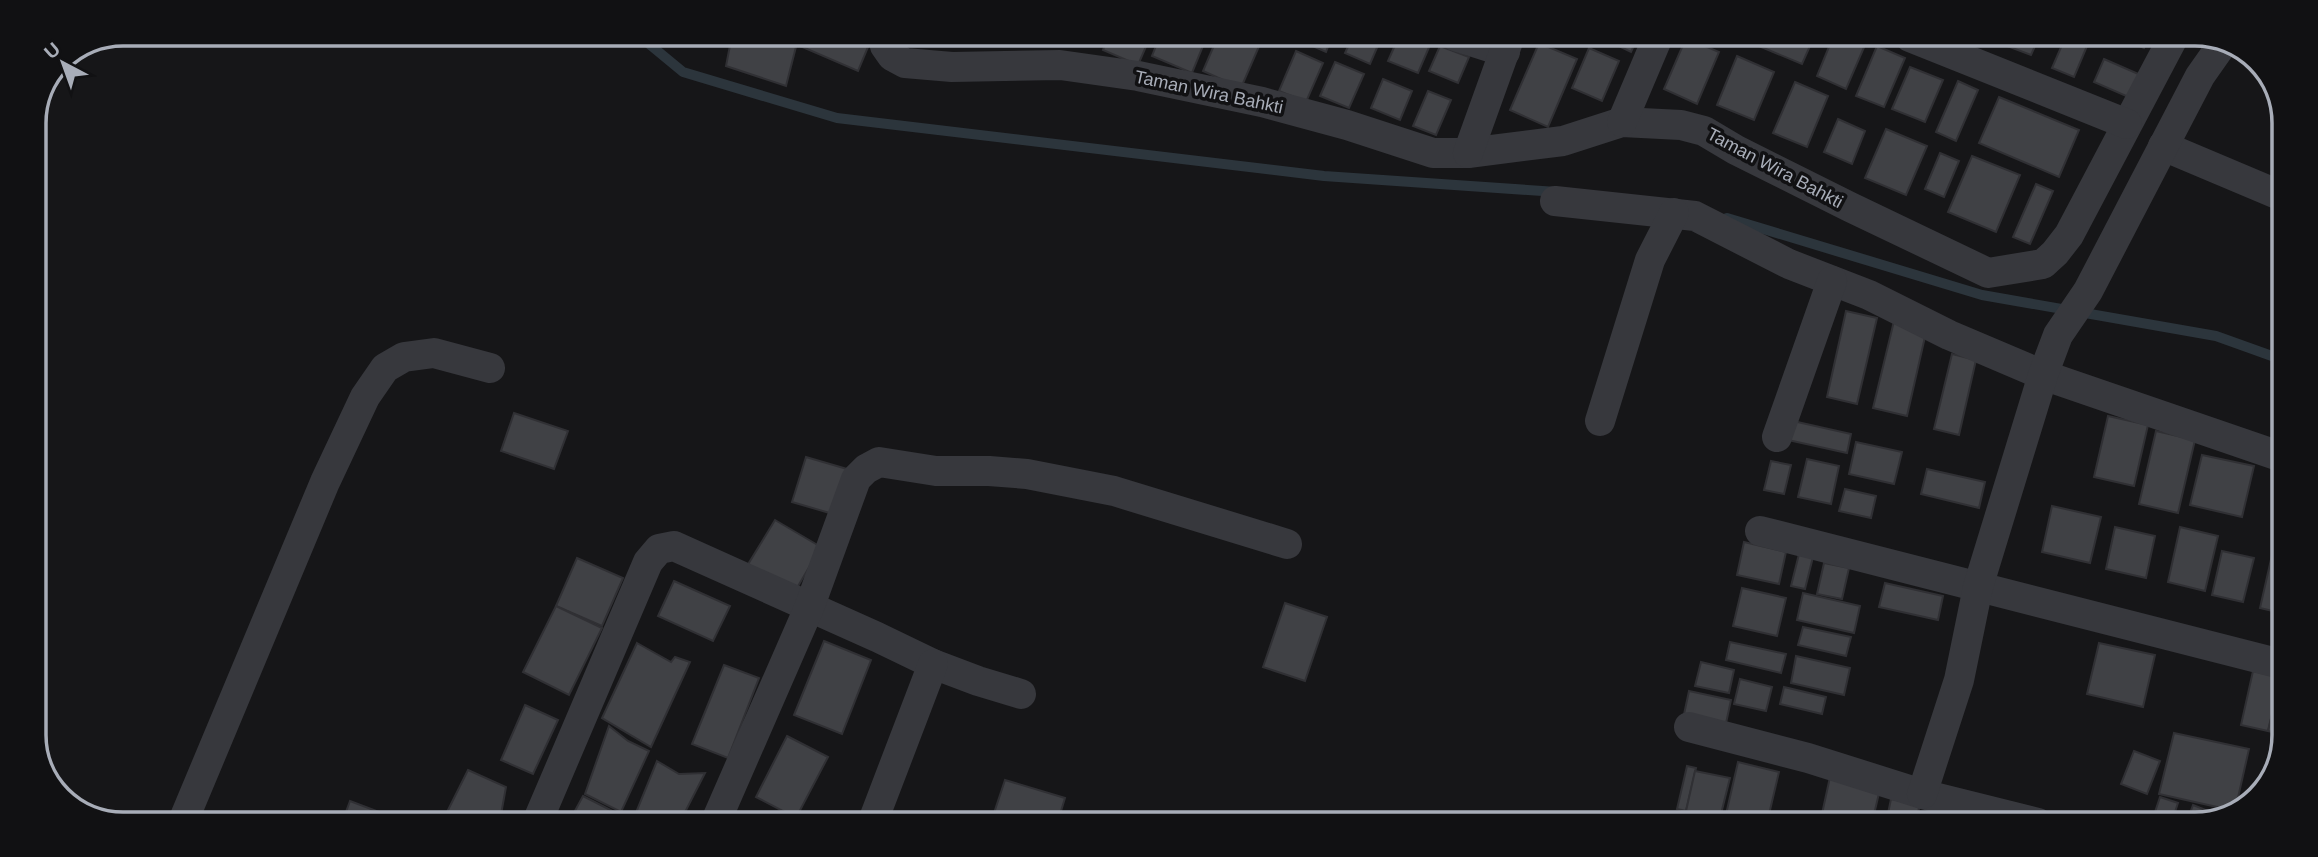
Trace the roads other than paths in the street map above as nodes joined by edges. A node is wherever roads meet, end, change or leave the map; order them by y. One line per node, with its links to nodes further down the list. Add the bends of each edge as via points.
1 (885, 46): 10 (street, Taman Wira Bahkti, via 905,63 1060,65 1138,76 1275,105 1433,153)
2 (1507, 46): 10 (street)
3 (1654, 46): 7 (street)
4 (1932, 46): 8 (street)
5 (2169, 46): 8 (street, Taman Wira Bahkti)
6 (2219, 49): 9 (street)
7 (1622, 122): 8 (street, Taman Wira Bahkti, via 1704,131 1988,273 2043,264 2055,253); 10 (street, Taman Wira Bahkti, via 1563,141)
8 (2127, 124)
9 (2164, 146): 11 (street); 16 (street, via 2088,290 2058,335)
10 (1468, 153)
11 (2272, 192)
12 (1555, 201): 13 (street)
13 (1674, 213): 14 (street, via 1695,216); 17 (street, via 1650,260)
14 (1832, 281): 16 (street); 18 (street)
15 (489, 368): 29 (street, via 434,353 404,357 385,368 365,397)
16 (2043, 375): 19 (street); 22 (street)
17 (1600, 421)
18 (1777, 437)
19 (2272, 454)
20 (1760, 531): 22 (street)
21 (1287, 544): 23 (street, via 1068,481 878,462 856,479)
22 (1978, 587): 24 (street); 28 (street, via 1959,680)
23 (809, 608): 25 (street); 30 (street, via 674,547 659,549 648,562); 31 (street)
24 (2272, 662)
25 (933, 664): 26 (street); 32 (street)
26 (1021, 694)
27 (1689, 727): 28 (street)
28 (1922, 794): 33 (street)
29 (187, 812)
30 (541, 812)
31 (720, 812)
32 (876, 812)
33 (1994, 812)

